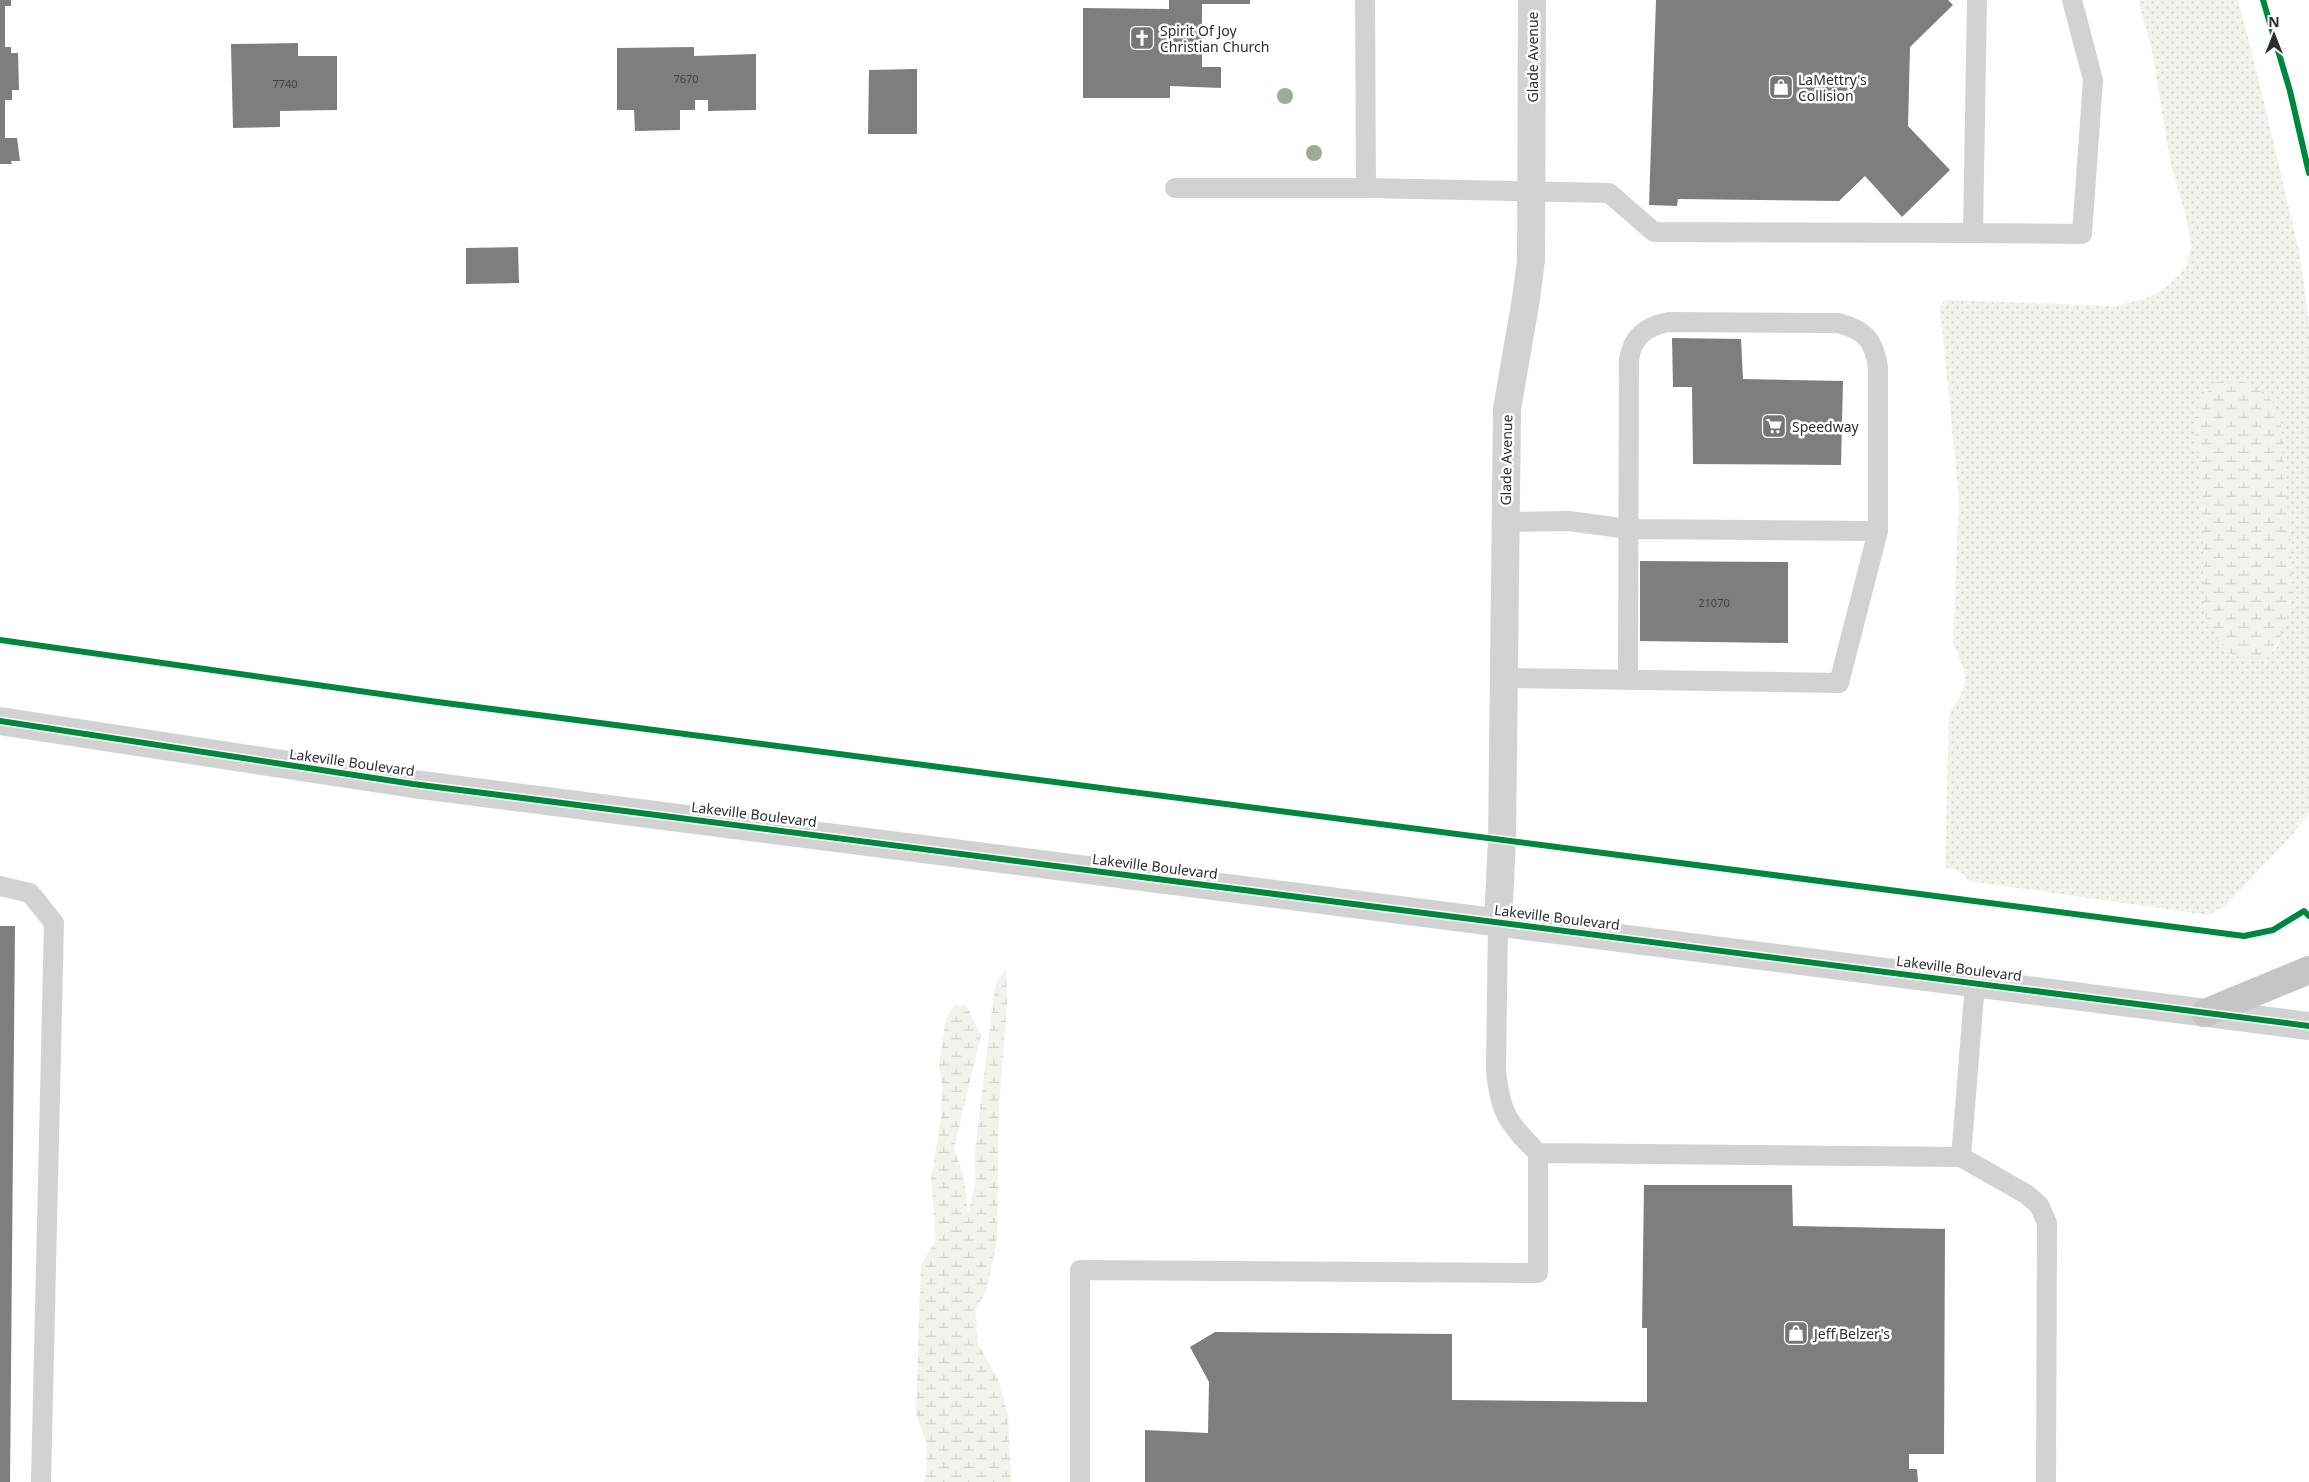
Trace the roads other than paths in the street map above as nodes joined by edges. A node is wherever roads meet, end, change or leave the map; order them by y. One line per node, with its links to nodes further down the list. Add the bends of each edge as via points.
1 (1365, 0): 6 (lane)
2 (1532, 0): 7 (street, Glade Avenue)
3 (1977, 0): 8 (lane)
4 (2072, 0): 8 (lane, via 2093,80 2082,234)
5 (1175, 188): 6 (lane)
6 (1366, 188): 7 (lane)
7 (1532, 191): 8 (lane, via 1610,193 1654,232); 9 (street, Glade Avenue, via 1529,281 1507,409)
8 (1973, 234)
9 (1505, 522): 10 (lane, via 1569,521); 12 (street, Glade Avenue)
10 (1628, 529): 11 (lane); 11 (lane, via 1630,350 1638,337 1652,326 1668,322 1838,324 1850,326 1869,339 1878,367); 13 (lane)
11 (1878, 531): 13 (lane, via 1839,683)
12 (1504, 678): 13 (lane); 16 (street, Glade Avenue)
13 (1628, 680)
14 (0, 721): 16 (street, Lakeville Boulevard, via 413,784)
15 (0, 886): 23 (lane, via 30,893 54,923)
16 (1498, 922): 18 (street, Lakeville Boulevard); 21 (lane, via 1498,1090 1509,1122)
17 (2309, 970): 19 (main road)
18 (1975, 983): 19 (street, Lakeville Boulevard); 22 (lane)
19 (2205, 1013): 20 (street, Lakeville Boulevard)
20 (2309, 1026)
21 (1538, 1153): 22 (lane); 24 (lane, via 1538,1273 1080,1270)
22 (1961, 1157): 25 (lane, via 2026,1194 2039,1206 2047,1223)
23 (41, 1482)
24 (1080, 1482)
25 (2046, 1482)

